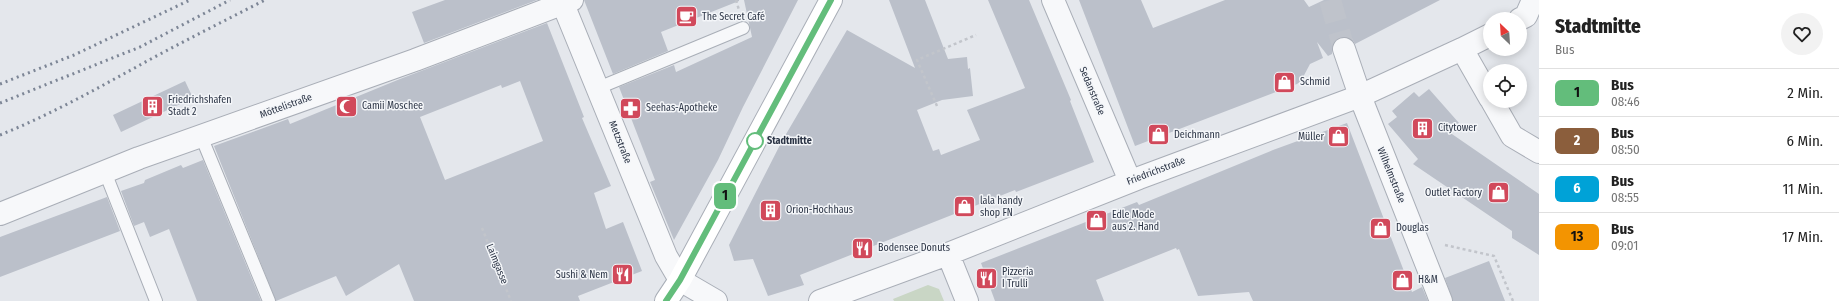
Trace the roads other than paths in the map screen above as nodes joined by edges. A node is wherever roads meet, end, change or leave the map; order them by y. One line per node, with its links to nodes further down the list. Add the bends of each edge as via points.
1 (831, 0): 18 (main road)
2 (1053, 0): 15 (street, Sedanstraße)
3 (567, 2): 9 (street, Metzstraße); 12 (street, Möttelistraße)
4 (743, 28): 9 (lane)
5 (1483, 38): 7 (street, Friedrichstraße)
6 (1344, 49): 10 (street, Wilhelmstraße)
7 (1462, 49): 8 (street); 10 (street, Friedrichstraße)
8 (1483, 86)
9 (598, 88): 18 (street, Metzstraße, via 666,256)
10 (1360, 96): 15 (street, Friedrichstraße); 25 (street, Wilhelmstraße)
11 (1496, 108): 13 (street, via 1512,136)
12 (201, 136): 14 (street, Möttelistraße); 20 (lane)
13 (1539, 152)
14 (105, 172): 16 (street, Möttelistraße); 19 (lane)
15 (1130, 181): 17 (street, Friedrichstraße)
16 (0, 214)
17 (948, 254): 23 (street, Friedrichstraße); 24 (street)
18 (680, 280): 21 (main road); 22 (street)
19 (156, 301)
20 (269, 301)
21 (666, 301)
22 (716, 301)
23 (820, 301)
24 (968, 301)
25 (1441, 301)

